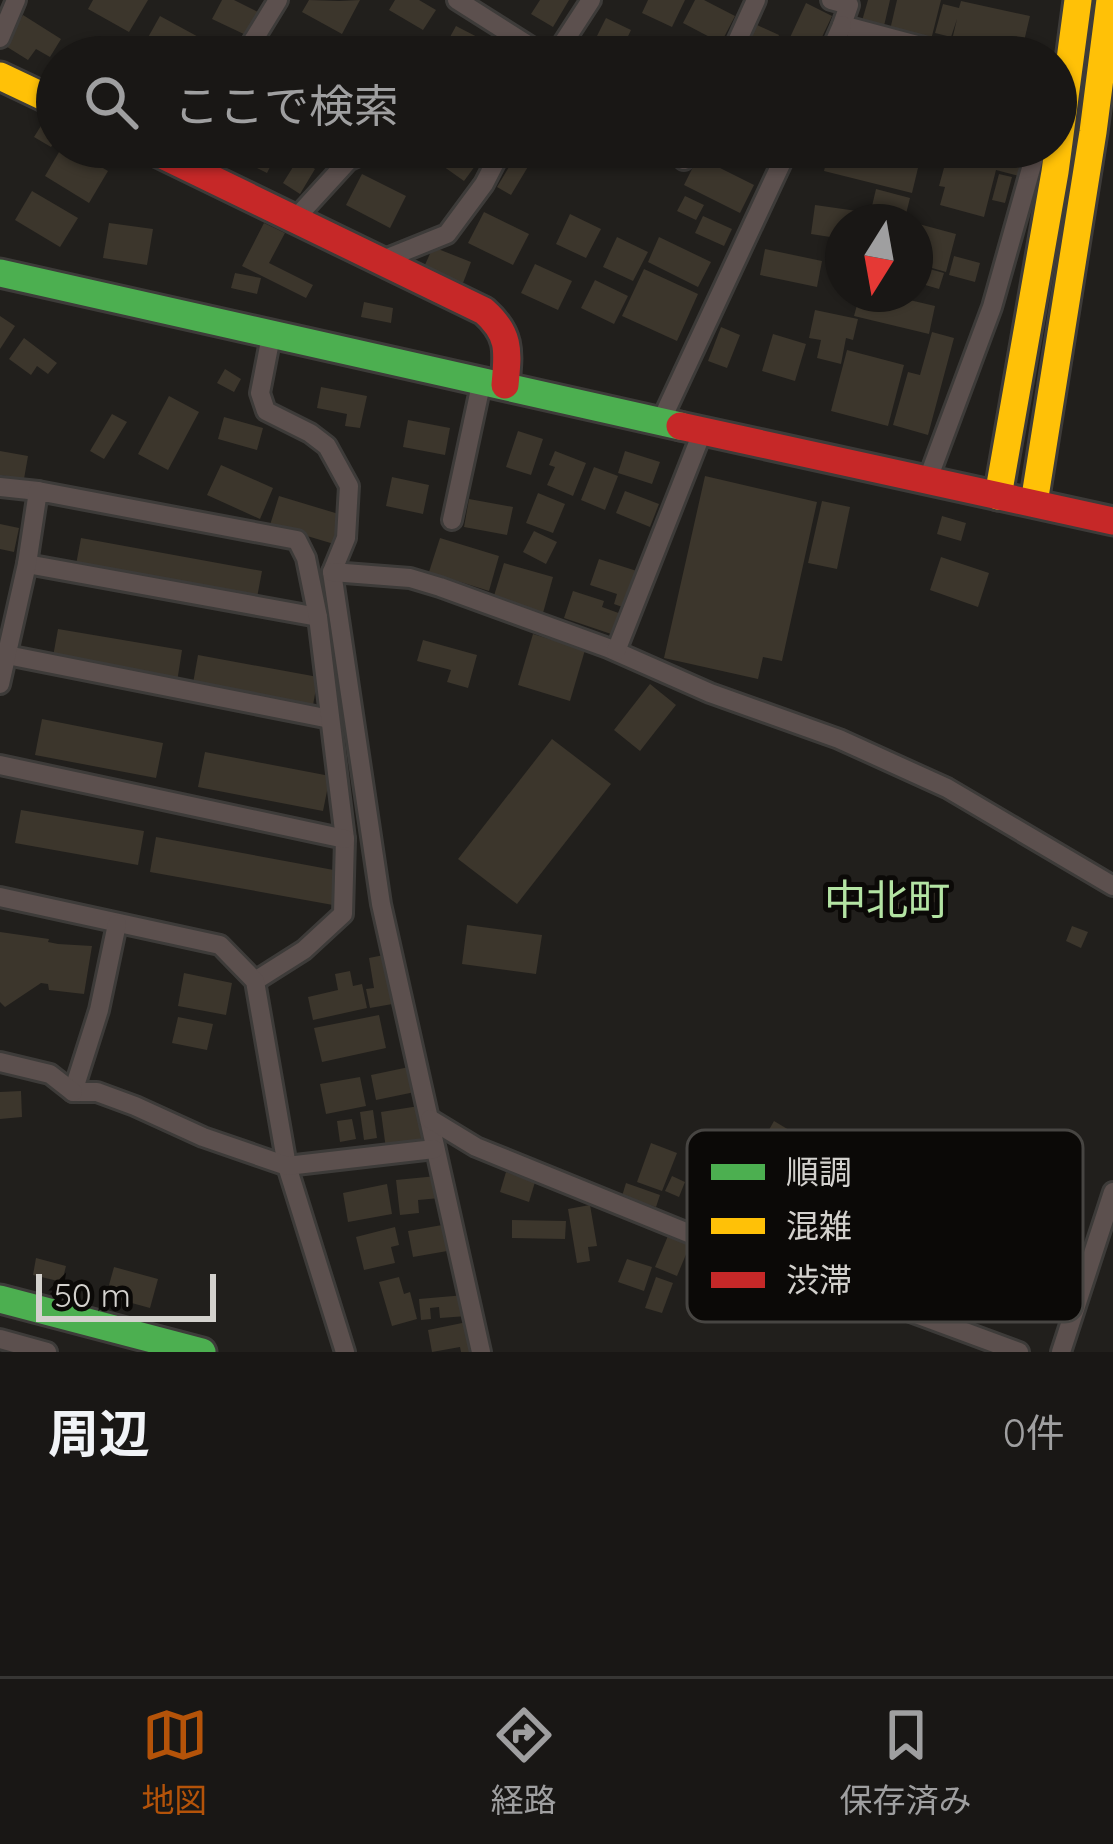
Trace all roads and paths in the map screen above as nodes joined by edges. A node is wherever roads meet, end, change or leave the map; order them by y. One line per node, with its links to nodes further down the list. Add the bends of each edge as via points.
1 (16, 0): 17 (street)
2 (278, 0): 10 (street)
3 (457, 0): 11 (street)
4 (591, 0): 12 (street)
5 (756, 0): 13 (street)
6 (831, 0): 9 (street, via 849,5)
7 (1078, 0): 16 (street)
8 (1111, 0): 37 (street)
9 (842, 25): 14 (street); 15 (street)
10 (256, 36)
11 (516, 36)
12 (565, 36)
13 (740, 36)
14 (837, 36)
15 (883, 36)
16 (1071, 36)
17 (0, 38)
18 (0, 76): 19 (street)
19 (36, 94)
20 (200, 168): 26 (street)
21 (342, 168): 26 (street)
22 (492, 168): 27 (street, via 447,234)
23 (779, 168): 31 (street)
24 (1039, 168): 33 (street)
25 (1041, 168): 36 (street)
26 (295, 219): 27 (street)
27 (380, 261): 30 (street, via 494,319 508,341)
28 (0, 272): 29 (street)
29 (271, 336): 30 (street); 41 (street, via 260,393 266,411 327,446 349,486 346,538)
30 (494, 383): 31 (street); 38 (street)
31 (662, 421): 32 (street)
32 (704, 430): 33 (street); 44 (street)
33 (928, 479): 36 (street)
34 (0, 487): 35 (street)
35 (38, 491): 40 (street); 42 (street, via 297,540)
36 (998, 496): 37 (street)
37 (1034, 503): 39 (street)
38 (452, 520)
39 (1113, 521)
40 (27, 564): 42 (street); 43 (street)
41 (332, 572): 44 (street, via 410,578); 56 (street, via 381,904)
42 (318, 617): 47 (street)
43 (7, 618): 45 (street)
44 (616, 651): 50 (street, via 947,788)
45 (7, 655): 46 (street); 47 (street)
46 (0, 685)
47 (330, 718): 49 (street)
48 (0, 765): 49 (street)
49 (345, 839): 53 (street, via 343,914)
50 (1113, 886)
51 (0, 897): 52 (street)
52 (117, 924): 53 (street, via 220,945); 55 (street)
53 (255, 981): 58 (street)
54 (0, 1062): 55 (street, via 50,1073)
55 (74, 1092): 58 (street, via 98,1092)
56 (430, 1119): 57 (street); 60 (street, via 476,1147)
57 (434, 1149): 58 (street); 69 (street)
58 (287, 1166): 68 (street)
59 (1113, 1192): 61 (street)
60 (687, 1232)
61 (1083, 1284)
62 (0, 1299): 67 (street)
63 (938, 1322): 70 (street)
64 (1071, 1322): 71 (street)
65 (0, 1339): 66 (street)
66 (47, 1352)
67 (202, 1352)
68 (345, 1352)
69 (482, 1352)
70 (1019, 1352)
71 (1061, 1352)

